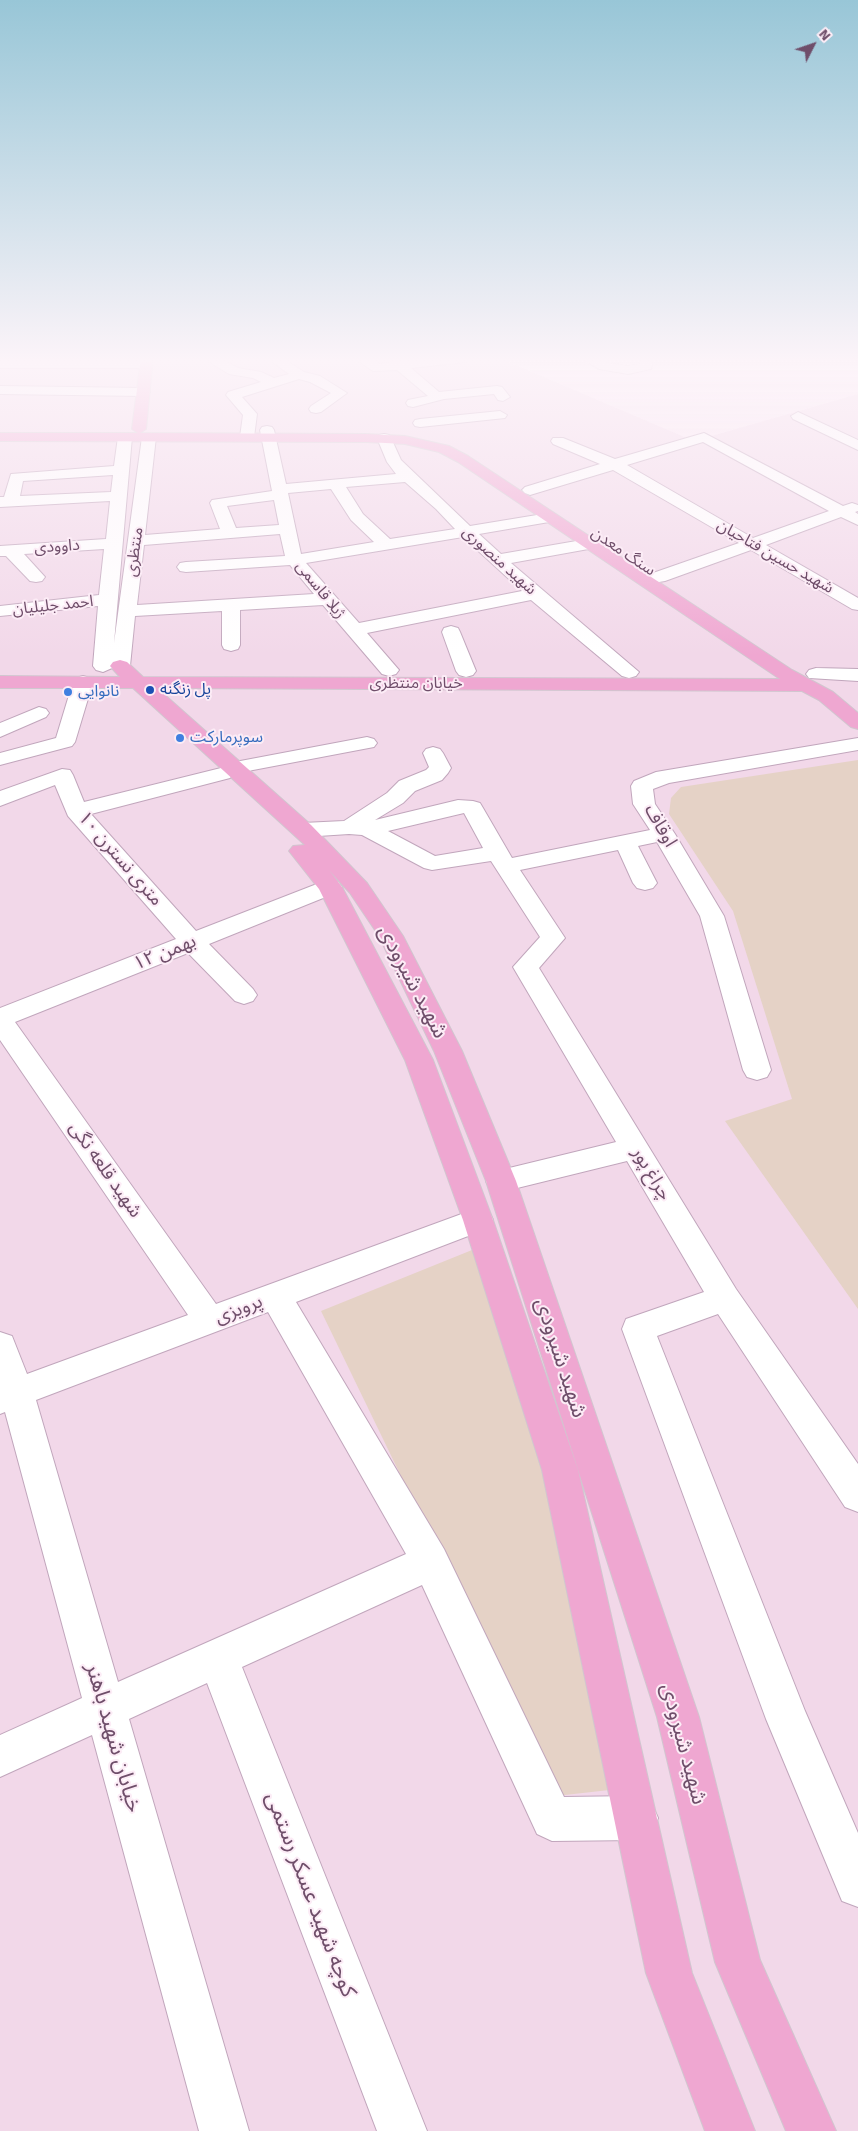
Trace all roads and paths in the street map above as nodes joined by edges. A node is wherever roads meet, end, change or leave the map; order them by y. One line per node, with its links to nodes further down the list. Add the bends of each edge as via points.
1 (127, 457): 11 (street, منتظری)
2 (137, 457): 25 (street, منتظری)
3 (273, 457): 15 (street, ژیلا قاسمی)
4 (392, 457): 12 (street, شهید منصوری)
5 (460, 457): 20 (main road, سنگ معدن)
6 (479, 457): 14 (main road, سنگ معدن)
7 (598, 457): 10 (street, شهید حسین فتاحیان)
8 (641, 457): 10 (street)
9 (741, 457): 19 (street)
10 (616, 465): 14 (street); 27 (street, شهید حسین فتاحیان)
11 (121, 470): 16 (street, منتظری); 17 (street, via 16,477)
12 (408, 477): 13 (street); 24 (street, شهید منصوری)
13 (336, 484): 15 (street); 29 (street, via 357,517)
14 (530, 490): 34 (main road, سنگ معدن)
15 (281, 492): 22 (street, ژیلا قاسمی); 23 (street, via 218,503)
16 (118, 496): 17 (street); 26 (street, منتظری)
17 (5, 502)
18 (858, 506): 19 (street)
19 (842, 511): 21 (street); 27 (street)
20 (549, 518): 24 (street); 28 (main road, سنگ معدن)
21 (858, 520)
22 (288, 529): 23 (street); 31 (street, ژیلا قاسمی)
23 (230, 532): 25 (street)
24 (466, 532): 29 (street); 32 (street, شهید منصوری)
25 (137, 541): 42 (street, منتظری)
26 (113, 543): 30 (street, داوودی); 38 (street, منتظری)
27 (750, 543): 34 (street); 39 (street, شهید حسین فتاحیان)
28 (588, 544): 32 (street); 52 (main road, سنگ معدن)
29 (387, 545): 31 (street)
30 (5, 551): 35 (street)
31 (294, 560): 33 (street); 37 (street, ژیلا قاسمی)
32 (497, 560): 36 (street, شهید منصوری)
33 (186, 567)
34 (659, 576): 45 (main road, سنگ معدن)
35 (36, 577)
36 (535, 594): 43 (street); 50 (street, شهید منصوری)
37 (326, 599): 40 (street); 43 (street, ژیلا قاسمی)
38 (107, 600): 41 (street, احمد جلیلیان); 51 (street, منتظری)
39 (858, 604)
40 (231, 606): 42 (street); 46 (street)
41 (0, 611)
42 (127, 611): 51 (street, منتظری)
43 (354, 630): 48 (street, ژیلا قاسمی)
44 (452, 632): 49 (street)
45 (761, 639)
46 (231, 645)
47 (0, 666): 51 (main road, خیابان منتظری)
48 (389, 670): 49 (main road, خیابان منتظری); 51 (main road, خیابان منتظری)
49 (466, 671): 50 (main road, خیابان منتظری)
50 (629, 672): 52 (main road, خیابان منتظری)
51 (121, 675): 52 (main road, خیابان منتظری); 54 (main road, خیابان منتظری); 62 (main road, شهید شیرودی)
52 (834, 679): 56 (main road, سنگ معدن, via 826,696)
53 (0, 682): 54 (main road, خیابان منتظری)
54 (83, 682): 61 (street, via 64,742)
55 (39, 713): 57 (street)
56 (858, 722)
57 (0, 731)
58 (367, 743): 62 (street)
59 (858, 744): 67 (street, اوقاف, via 664,777 642,786 644,804)
60 (433, 753): 65 (street, via 440,768 434,775 399,791 395,798)
61 (0, 759)
62 (229, 771): 64 (street); 66 (main road, شهید شیرودی); 71 (main road, شهید شیرودی, via 304,854)
63 (0, 799): 64 (street, ۱۰ متری نسترن, via 62,775)
64 (76, 811): 72 (street, ۱۰ متری نسترن)
65 (358, 828): 66 (street); 69 (street, via 432,863); 69 (street, via 465,806 472,808)
66 (303, 830): 77 (main road, شهید شیرودی, via 359,888 391,936 448,1051)
67 (664, 834): 68 (street); 75 (street, اوقاف, via 712,916)
68 (625, 842): 69 (street); 70 (street)
69 (501, 860): 76 (street, چراغ پور, via 553,938 526,967)
70 (645, 883)
71 (330, 888): 72 (street, ۱۲ بهمن); 78 (main road, شهید شیرودی, via 419,1060)
72 (192, 942): 73 (street, ۱۰ متری نسترن); 74 (street, ۱۲ بهمن)
73 (244, 995)
74 (0, 1019): 81 (street, شهید قلعه نگی)
75 (757, 1070)
76 (635, 1148): 77 (street); 80 (street, چراغ پور)
77 (501, 1181): 94 (main road, شهید شیرودی, via 678,1717 738,1962)
78 (478, 1220): 79 (street, پرویزی); 89 (main road, شهید شیرودی, via 560,1470)
79 (276, 1296): 81 (street, پرویزی); 85 (street)
80 (725, 1298): 84 (street, چراغ پور); 90 (street, via 638,1329 788,1718)
81 (210, 1321): 83 (street, پرویزی)
82 (0, 1346): 83 (street, خیابان شهید باهنر)
83 (9, 1396): 87 (street, خیابان شهید باهنر)
84 (858, 1495)
85 (431, 1562): 86 (street); 89 (street, via 552,1819)
86 (218, 1658): 87 (street); 92 (street, کوچه شهید عسکر رستمی)
87 (105, 1709): 88 (street); 91 (street, خیابان شهید باهنر)
88 (0, 1756)
89 (636, 1818): 93 (main road, شهید شیرودی, via 669,1973)
90 (858, 1885)
91 (224, 2131)
92 (402, 2131)
93 (730, 2131)
94 (811, 2131)

